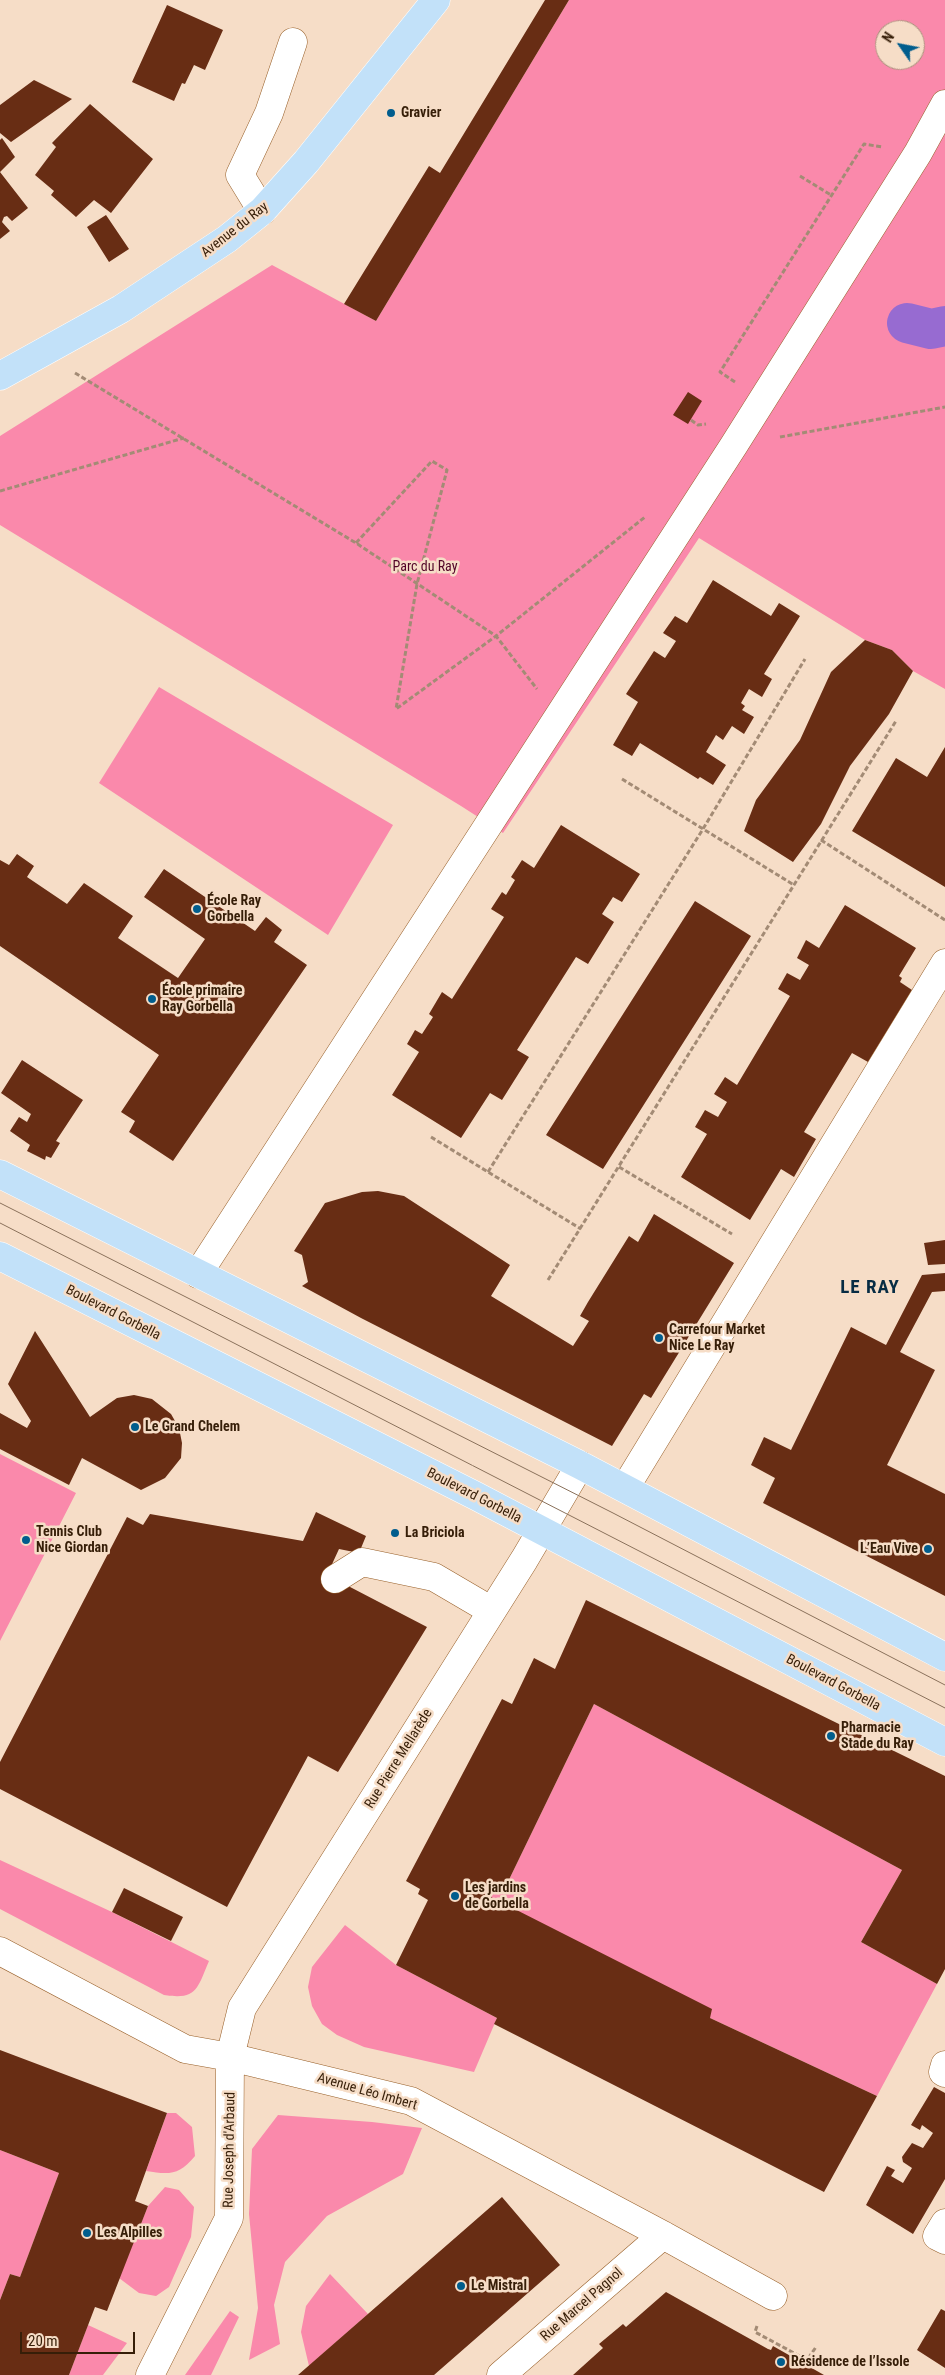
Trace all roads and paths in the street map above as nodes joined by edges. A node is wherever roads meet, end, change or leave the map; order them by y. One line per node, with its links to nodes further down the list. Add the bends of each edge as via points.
1 (436, 0): 7 (main road, Avenue du Ray, via 306,162)
2 (293, 42): 7 (street, via 269,113 240,175)
3 (945, 104): 4 (street)
4 (918, 153): 6 (path, via 864,144); 10 (street)
5 (800, 176): 6 (path)
6 (831, 195): 10 (path, via 720,372)
7 (262, 211): 8 (main road, Avenue du Ray, via 177,273)
8 (45, 352): 9 (main road, Avenue du Ray); 12 (path)
9 (0, 376)
10 (763, 399): 13 (street)
11 (945, 407): 13 (path)
12 (184, 438): 14 (path); 16 (path)
13 (734, 446): 20 (street)
14 (0, 491)
15 (650, 513): 18 (path)
16 (356, 543): 17 (path); 17 (path, via 432,461 447,470)
17 (417, 584): 18 (path); 18 (path, via 396,709)
18 (496, 636): 20 (path)
19 (806, 659): 23 (path)
20 (558, 718): 35 (street)
21 (896, 721): 24 (path)
22 (622, 779): 23 (path)
23 (703, 829): 25 (path); 30 (path)
24 (821, 840): 25 (path); 26 (path)
25 (794, 885): 29 (path)
26 (945, 920)
27 (945, 963): 38 (street)
28 (431, 1137): 30 (path)
29 (619, 1167): 32 (path); 33 (path)
30 (488, 1172): 32 (path)
31 (0, 1174): 35 (main road)
32 (581, 1229): 36 (path)
33 (732, 1234)
34 (0, 1256): 39 (main road, Boulevard Gorbella)
35 (198, 1274): 37 (main road)
36 (548, 1280)
37 (580, 1465): 38 (main road); 39 (street, Rue Pierre Mellarède)
38 (625, 1488): 42 (main road)
39 (542, 1531): 41 (street, Rue Pierre Mellarède); 43 (main road, Boulevard Gorbella)
40 (335, 1579): 41 (street, via 362,1562 434,1577)
41 (492, 1611): 45 (street, Rue Pierre Mellarède, via 242,2008)
42 (945, 1657)
43 (945, 1742)
44 (0, 1951): 45 (street, Avenue Léo Imbert, via 185,2049)
45 (230, 2057): 46 (street, Avenue Léo Imbert, via 411,2101); 50 (street, Rue Joseph d'Arbaud, via 229,2218)
46 (663, 2234): 47 (street, Avenue Léo Imbert); 51 (street, Rue Marcel Pagnol)
47 (773, 2296)
48 (754, 2332): 49 (path, via 807,2360)
49 (816, 2347)
50 (153, 2370)
51 (501, 2375)

